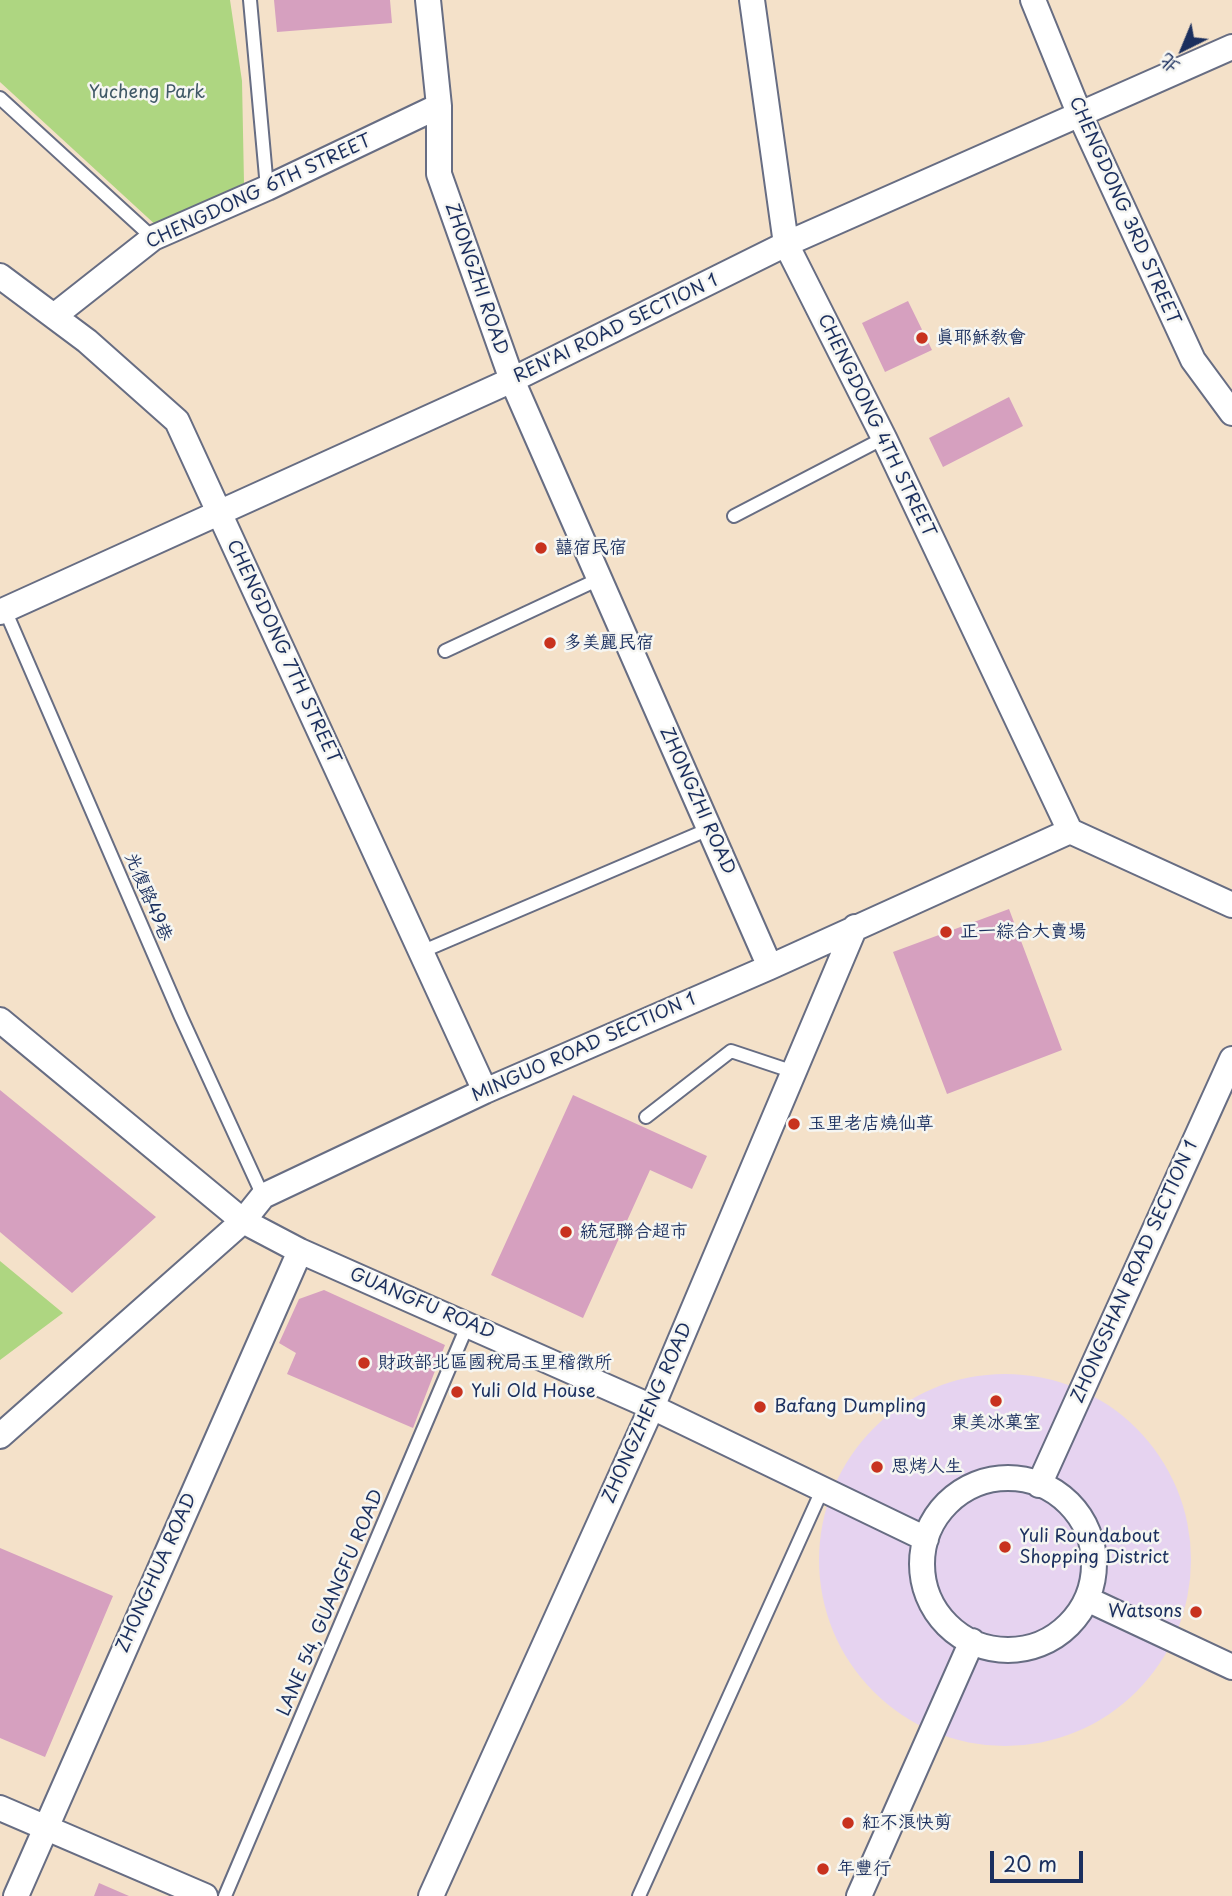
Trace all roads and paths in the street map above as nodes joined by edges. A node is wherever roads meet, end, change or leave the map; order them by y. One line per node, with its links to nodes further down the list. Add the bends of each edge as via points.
1 (250, 0): 9 (lane)
2 (428, 0): 7 (street, ZHONGZHI ROAD)
3 (752, 0): 11 (street, CHENGDONG 4TH STREET)
4 (1033, 0): 8 (street, CHENGDONG 3RD STREET)
5 (1232, 47): 8 (street, REN'AI ROAD SECTION 1)
6 (0, 97): 10 (lane)
7 (439, 106): 9 (street, CHENGDONG 6TH STREET); 14 (street, ZHONGZHI ROAD, via 439,174)
8 (1079, 113): 11 (street, REN'AI ROAD SECTION 1); 15 (street, CHENGDONG 3RD STREET, via 1193,360)
9 (267, 188): 10 (street, CHENGDONG 6TH STREET)
10 (153, 238): 13 (street, CHENGDONG 6TH STREET)
11 (786, 244): 14 (street, REN'AI ROAD SECTION 1); 16 (street, CHENGDONG 4TH STREET)
12 (0, 276): 13 (street, CHENGDONG 7TH STREET)
13 (54, 316): 17 (street, CHENGDONG 7TH STREET, via 177,421)
14 (512, 380): 17 (street, REN'AI ROAD SECTION 1); 19 (street, ZHONGZHI ROAD)
15 (1232, 412)
16 (884, 438): 18 (lane); 23 (street, CHENGDONG 4TH STREET)
17 (219, 512): 20 (street, REN'AI ROAD SECTION 1); 26 (street, CHENGDONG 7TH STREET)
18 (734, 516)
19 (599, 579): 21 (lane); 22 (street, ZHONGZHI ROAD)
20 (2, 611): 33 (lane, 光復路49巷)
21 (445, 651)
22 (709, 829): 26 (lane); 27 (street, ZHONGZHI ROAD)
23 (1070, 831): 24 (street); 25 (street, MINGUO ROAD SECTION 1)
24 (1232, 905)
25 (855, 927): 27 (street, MINGUO ROAD SECTION 1); 30 (street, ZHONGZHENG ROAD)
26 (421, 952): 31 (street, CHENGDONG 7TH STREET)
27 (770, 967): 31 (street, MINGUO ROAD SECTION 1)
28 (0, 1020): 34 (street, GUANGFU ROAD)
29 (1232, 1059): 39 (street, ZHONGSHAN ROAD SECTION 1)
30 (794, 1072): 32 (lane, via 731,1051); 37 (street, ZHONGZHENG ROAD)
31 (485, 1090): 33 (street, MINGUO ROAD SECTION 1)
32 (646, 1117)
33 (262, 1196): 34 (street, MINGUO ROAD SECTION 1)
34 (243, 1221): 35 (street, GUANGFU ROAD); 38 (street, MINGUO ROAD SECTION 1)
35 (300, 1251): 36 (street, GUANGFU ROAD); 46 (street, ZHONGHUA ROAD)
36 (468, 1324): 37 (street, GUANGFU ROAD); 49 (lane, LANE 54, GUANGFU ROAD)
37 (652, 1407): 40 (street, GUANGFU ROAD); 50 (street, ZHONGZHENG ROAD)
38 (2, 1431)
39 (1039, 1485): 41 (street, via 1017,1478 989,1479 963,1490 942,1508); 42 (street, via 1068,1503 1085,1526 1093,1554)
40 (823, 1488): 41 (street, GUANGFU ROAD); 51 (lane)
41 (926, 1539): 43 (street, via 921,1559 924,1587 936,1612 955,1632)
42 (1089, 1600): 43 (street, via 1062,1631 1037,1646 1008,1650); 44 (street)
43 (972, 1641): 52 (street)
44 (1232, 1667)
45 (0, 1808): 46 (street)
46 (44, 1827): 47 (street, ZHONGHUA ROAD); 48 (street)
47 (16, 1896)
48 (205, 1896)
49 (225, 1896)
50 (431, 1896)
51 (639, 1896)
52 (859, 1896)

